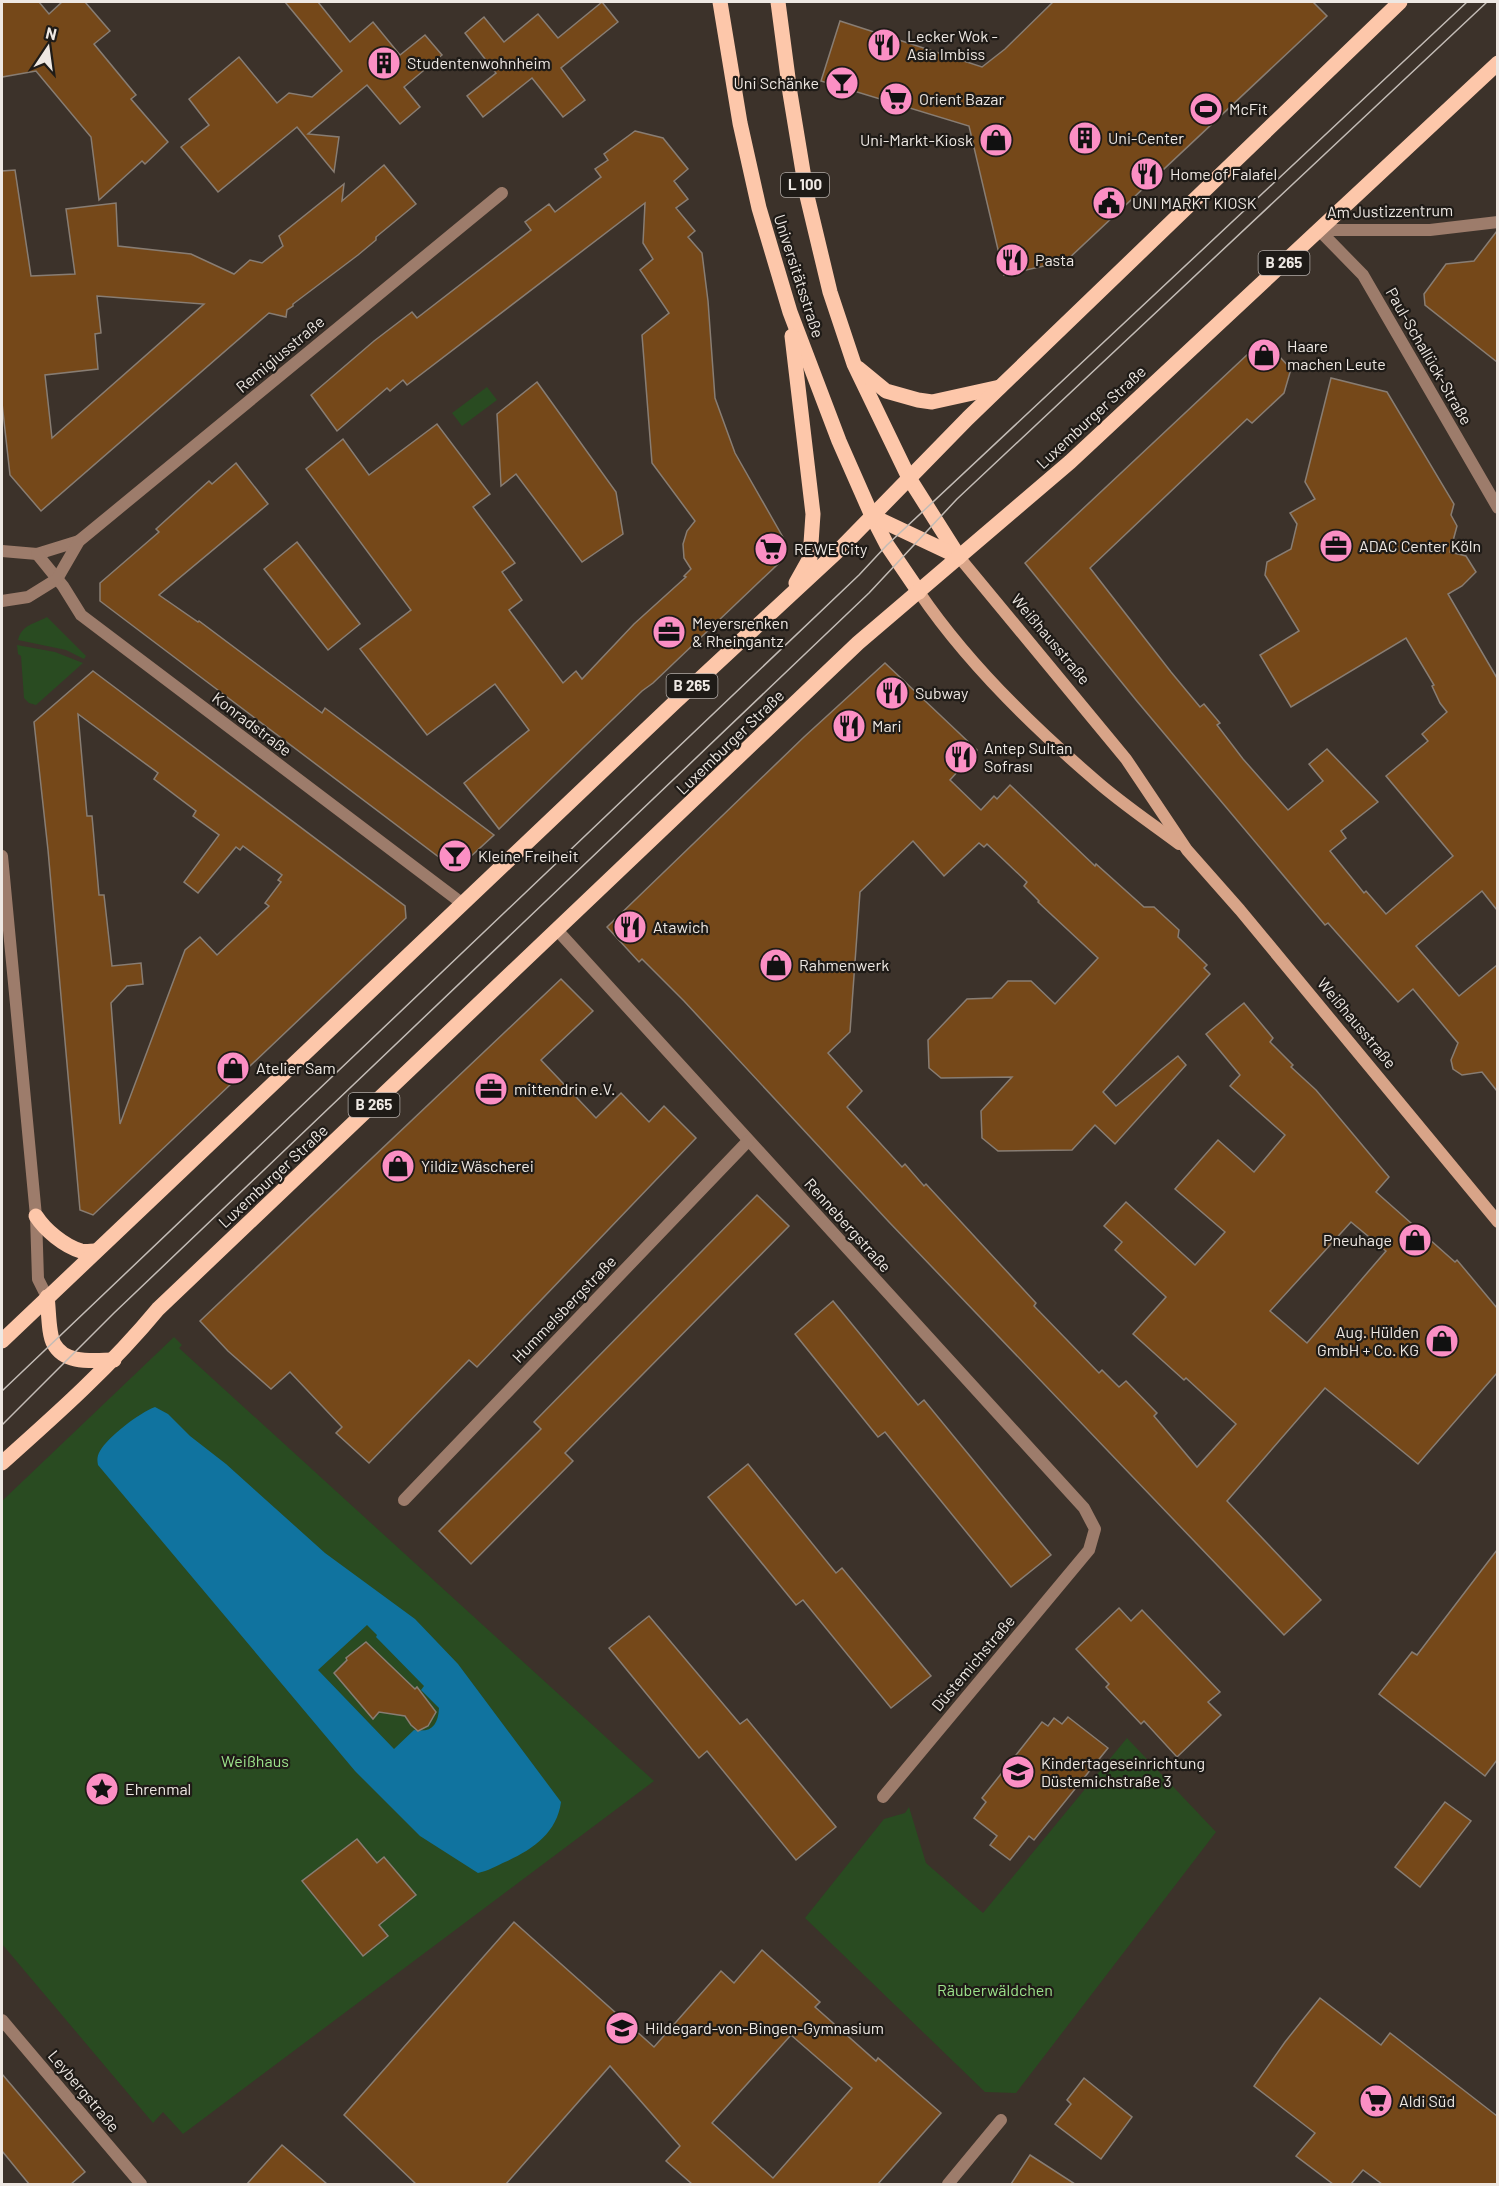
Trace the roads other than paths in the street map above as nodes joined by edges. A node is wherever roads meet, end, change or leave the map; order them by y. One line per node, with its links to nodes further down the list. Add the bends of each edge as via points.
1 (720, 2): 8 (main road, Universitätsstraße / L 100, via 756,198)
2 (778, 2): 9 (main road, Universitätsstraße / L 100, via 807,196 830,292)
3 (1400, 2): 10 (main road, B 265)
4 (1497, 63): 7 (main road, Luxemburger Straße / B 265)
5 (502, 193): 14 (street, Remigiusstraße)
6 (1497, 222): 7 (street, Am Justizzentrum, via 1430,230)
7 (1319, 230): 12 (street, Paul-Schallück-Straße, via 1363,275); 17 (main road, Luxemburger Straße / B 265, via 1070,462)
8 (790, 312): 13 (main road, Universitätsstraße / L 100); 20 (main road, L 100, via 813,514 810,558)
9 (854, 364): 10 (main road, via 886,391 918,400 932,402); 11 (main road, Universitätsstraße / L 100)
10 (1000, 387): 11 (main road, B 265)
11 (909, 478): 13 (main road, B 265); 17 (main road, Weißhausstraße / L 100)
12 (1497, 508)
13 (872, 516): 17 (main road); 19 (main road, Weißhausstraße / L 100); 20 (main road, B 265)
14 (79, 541): 16 (street, Remigiusstraße); 18 (street, Remigiusstraße)
15 (2, 551): 16 (street, Remigiusstraße)
16 (37, 554): 18 (street, Konradstraße)
17 (959, 557): 19 (main road, Luxemburger Straße / B 265); 22 (main road, Weißhausstraße, via 1126,759)
18 (57, 579): 21 (street, Remigiusstraße, via 28,597); 24 (street, Konradstraße, via 81,615)
19 (919, 592): 22 (main road, Weißhausstraße, via 941,624 1022,711 1096,781); 25 (main road, Luxemburger Straße / B 265, via 858,644)
20 (789, 597): 24 (main road, B 265)
21 (2, 601)
22 (1187, 850): 28 (main road, Weißhausstraße)
23 (2, 856): 27 (street)
24 (463, 904): 29 (main road, B 265)
25 (558, 931): 26 (street, Rennebergstraße); 32 (main road, Luxemburger Straße / B 265, via 158,1309)
26 (748, 1141): 34 (street, Hummelsbergstraße); 35 (street, Rennebergstraße, via 1084,1508 1095,1529)
27 (36, 1216): 29 (main road, via 44,1229 62,1240 81,1251); 30 (street, via 38,1279)
28 (1497, 1222)
29 (95, 1251): 30 (main road, B 265)
30 (47, 1297): 31 (main road, B 265); 32 (main road, via 53,1342 59,1351 71,1358)
31 (2, 1341)
32 (114, 1359): 33 (main road, Luxemburger Straße / B 265)
33 (2, 1463)
34 (404, 1500)
35 (1089, 1550): 36 (street, Düstemichstraße)
36 (883, 1797)
37 (2, 2020): 39 (street, Leybergstraße)
38 (1001, 2120): 40 (street)
39 (141, 2184)
40 (948, 2184)

